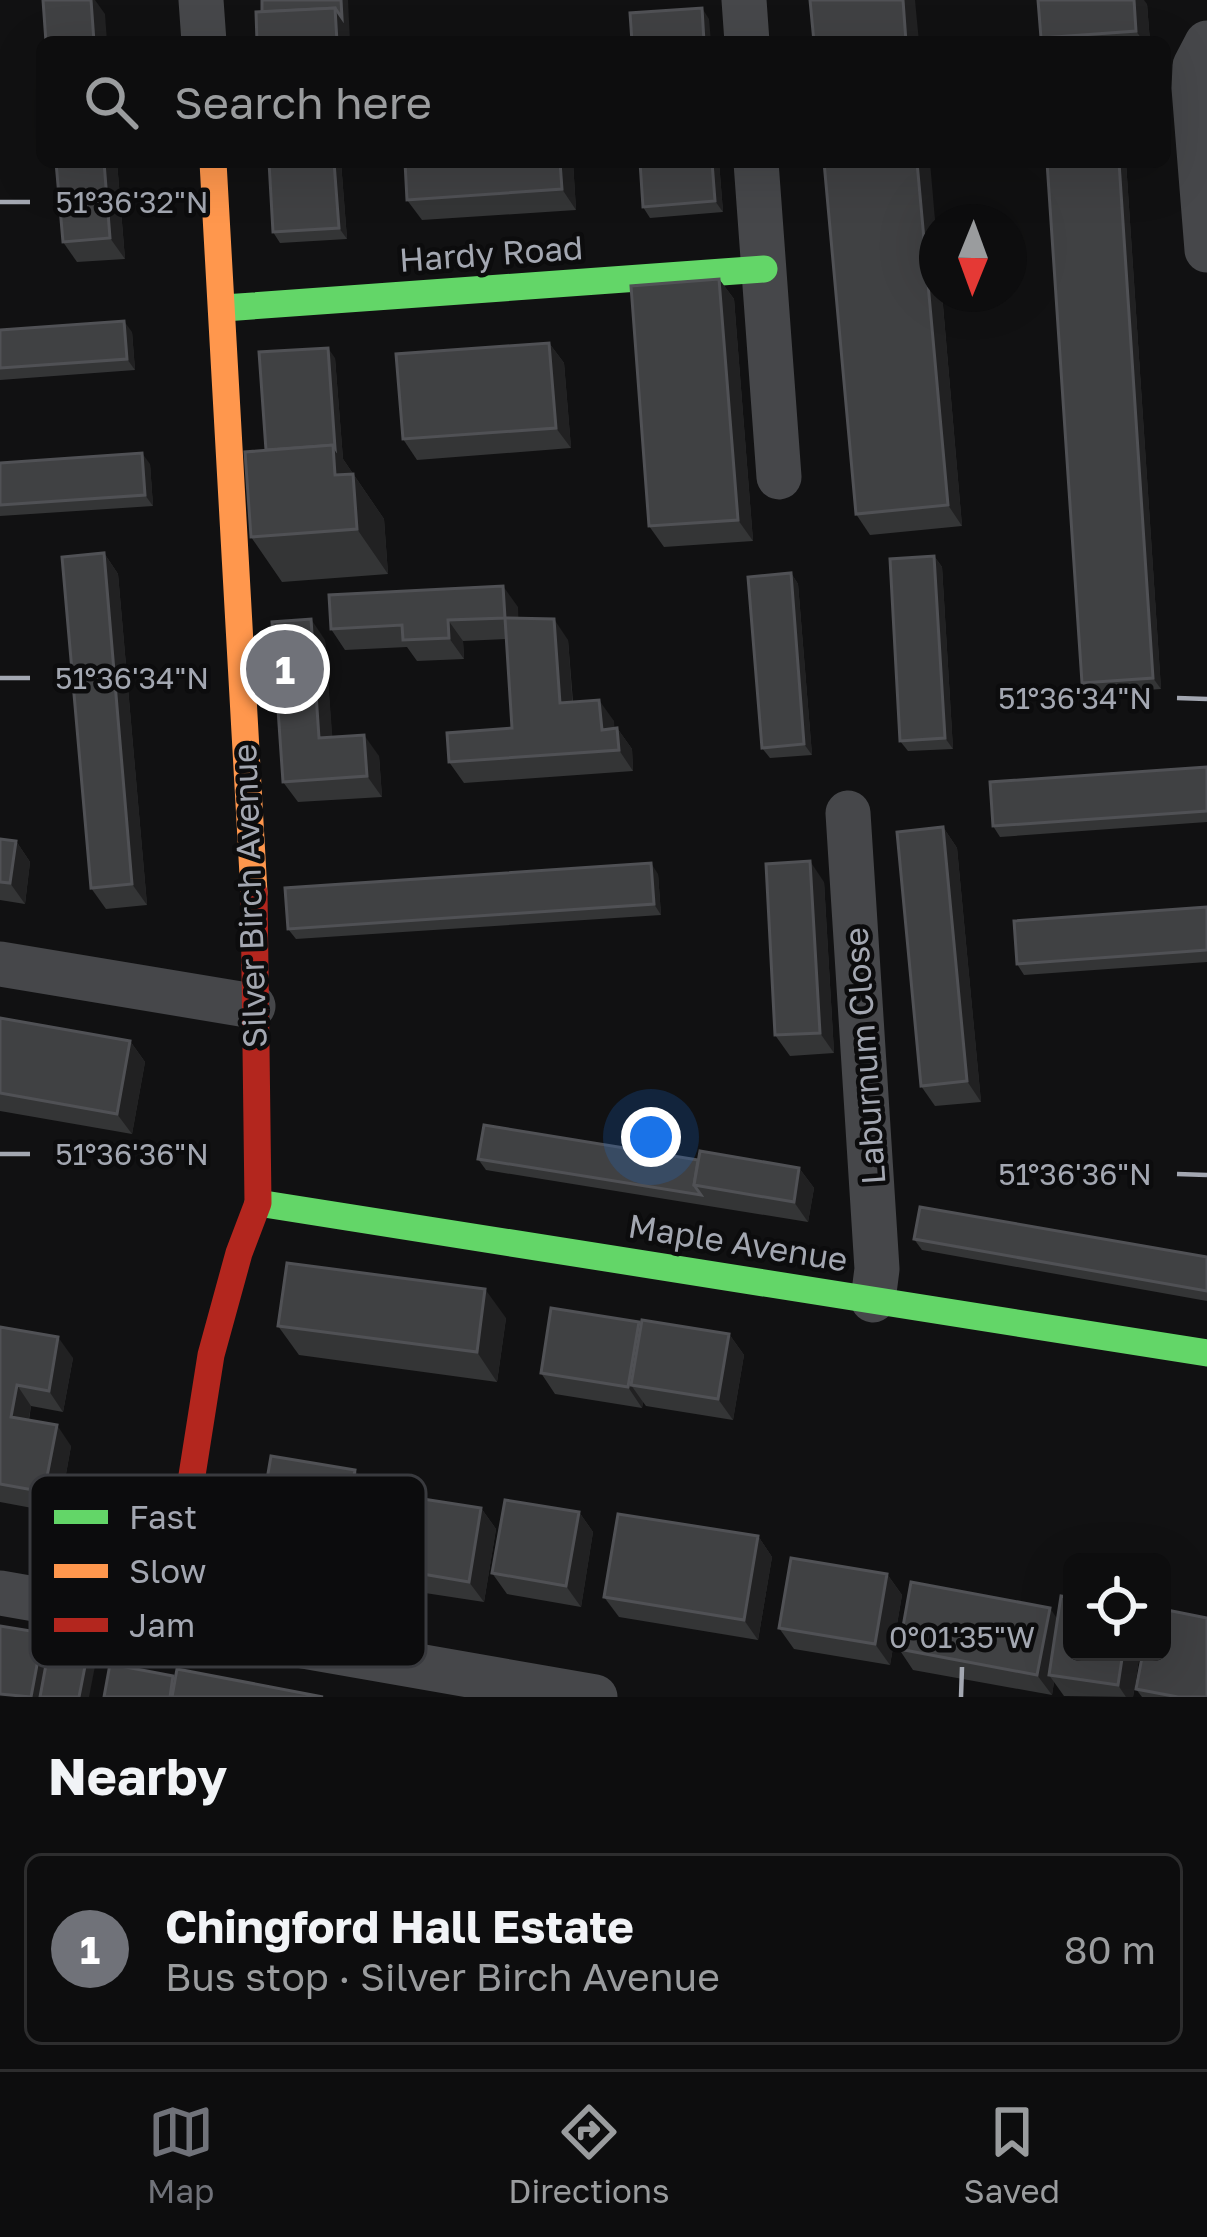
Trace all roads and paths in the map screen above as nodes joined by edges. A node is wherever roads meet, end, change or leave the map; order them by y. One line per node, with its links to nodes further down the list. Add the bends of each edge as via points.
1 (201, 0): 3 (street)
2 (744, 0): 4 (street)
3 (204, 36)
4 (747, 36)
5 (1207, 43): 8 (street, via 1194,88)
6 (213, 168): 10 (street, Silver Birch Avenue)
7 (756, 168): 9 (street)
8 (1207, 250)
9 (764, 269): 10 (street, Hardy Road); 11 (street)
10 (224, 308): 14 (street, Silver Birch Avenue, via 253,855)
11 (779, 477)
12 (848, 813): 16 (street, Laburnum Close, via 878,1269)
13 (0, 964): 14 (street)
14 (253, 1006): 15 (street, Silver Birch Avenue)
15 (258, 1203): 16 (street, Maple Avenue); 18 (street, Silver Birch Avenue, via 218,1317)
16 (873, 1300): 17 (street, Maple Avenue)
17 (1207, 1353)
18 (193, 1475)
19 (0, 1593): 20 (street)
20 (30, 1598)
21 (426, 1667): 22 (street)
22 (596, 1697)

